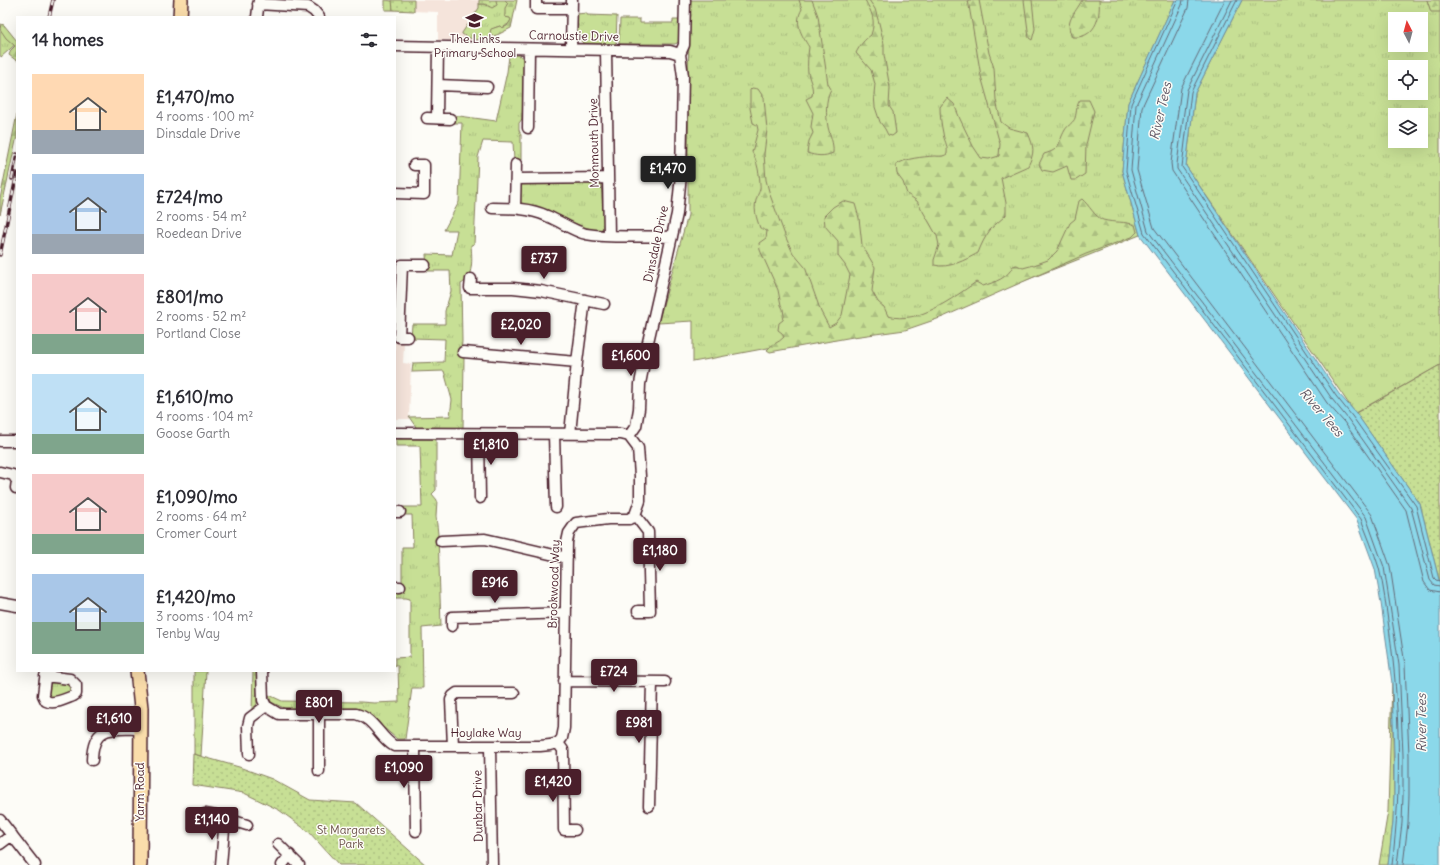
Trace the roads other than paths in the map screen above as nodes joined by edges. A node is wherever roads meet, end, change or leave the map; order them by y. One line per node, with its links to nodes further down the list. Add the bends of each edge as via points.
1 (181, 0): 6 (main road)
2 (686, 0): 14 (street, via 684,45)
3 (536, 1): 5 (street, via 536,9)
4 (258, 2): 7 (street); 8 (street, via 308,7)
5 (572, 5): 12 (street)
6 (180, 16)
7 (257, 16)
8 (318, 16)
9 (396, 46): 10 (street, Carnoustie Drive)
10 (438, 47): 11 (street, Carnoustie Drive); 15 (street)
11 (529, 49): 12 (street, Carnoustie Drive); 18 (street)
12 (571, 49): 13 (street, Carnoustie Drive)
13 (606, 50): 14 (street, Carnoustie Drive, via 670,51); 21 (street, Monmouth Drive)
14 (680, 54): 27 (street, Dinsdale Drive, via 683,76 681,175)
15 (438, 85): 16 (street); 17 (street, via 432,118)
16 (487, 87)
17 (450, 118)
18 (528, 128)
19 (516, 164): 22 (street)
20 (414, 165): 23 (street, via 424,165 424,194)
21 (608, 178): 22 (street); 26 (street, Monmouth Drive)
22 (516, 179): 25 (street)
23 (396, 193)
24 (492, 208): 25 (street)
25 (515, 208): 26 (street, via 545,215 585,233)
26 (609, 236): 27 (street)
27 (672, 237): 40 (street, Dinsdale Drive, via 648,342 636,426)
28 (425, 266): 32 (street, via 402,265)
29 (471, 279): 30 (street, via 470,288 513,288)
30 (585, 300): 31 (street); 35 (street)
31 (604, 304)
32 (398, 312): 33 (street, via 399,337)
33 (408, 337)
34 (470, 356): 35 (street)
35 (577, 362): 39 (street)
36 (396, 433): 37 (street)
37 (479, 434): 38 (street); 45 (street)
38 (554, 434): 39 (street); 46 (street)
39 (570, 434): 40 (street)
40 (630, 436): 47 (street, via 638,448 640,501)
41 (0, 441): 42 (street)
42 (16, 441)
43 (0, 472): 44 (street, via 13,475)
44 (16, 480)
45 (480, 498)
46 (556, 507)
47 (636, 515): 49 (street, Brookwood Way, via 629,519 576,523 569,533); 52 (street, via 648,532 650,611)
48 (441, 541): 49 (street, via 485,539)
49 (567, 558): 53 (street, Brookwood Way)
50 (0, 604): 51 (street)
51 (16, 606)
52 (638, 611)
53 (565, 613): 54 (street, via 452,617); 57 (street, Brookwood Way)
54 (452, 626)
55 (137, 672): 63 (main road, Yarm Road, via 141,708)
56 (262, 672): 61 (street, via 262,700)
57 (564, 681): 58 (street); 64 (street, Brookwood Way, via 564,728)
58 (652, 682): 59 (street); 71 (street)
59 (665, 682)
60 (514, 693): 65 (street, via 499,697 457,693 450,696)
61 (266, 706): 62 (street, Hoylake Way, via 280,714); 68 (street, via 250,718)
62 (319, 713): 67 (street, Hoylake Way, via 363,716 387,742 394,746); 70 (street)
63 (140, 729): 69 (street, via 116,729 102,733 93,745); 83 (main road, Yarm Road)
64 (558, 743): 66 (street, Hoylake Way); 76 (street, via 563,750 564,830)
65 (453, 746): 66 (street, Hoylake Way); 67 (street, Hoylake Way)
66 (490, 746): 87 (street, Dunbar Drive)
67 (415, 747): 77 (street, via 412,820)
68 (248, 754)
69 (92, 760)
70 (319, 771)
71 (646, 801)
72 (205, 814): 73 (street)
73 (225, 818): 75 (street); 84 (street)
74 (0, 820): 78 (street)
75 (247, 825)
76 (575, 830)
77 (416, 831)
78 (12, 835): 79 (street); 82 (street)
79 (0, 844)
80 (278, 844): 81 (street)
81 (290, 855): 85 (street); 86 (street)
82 (35, 865)
83 (140, 865)
84 (221, 865)
85 (282, 865)
86 (299, 865)
87 (492, 865)

